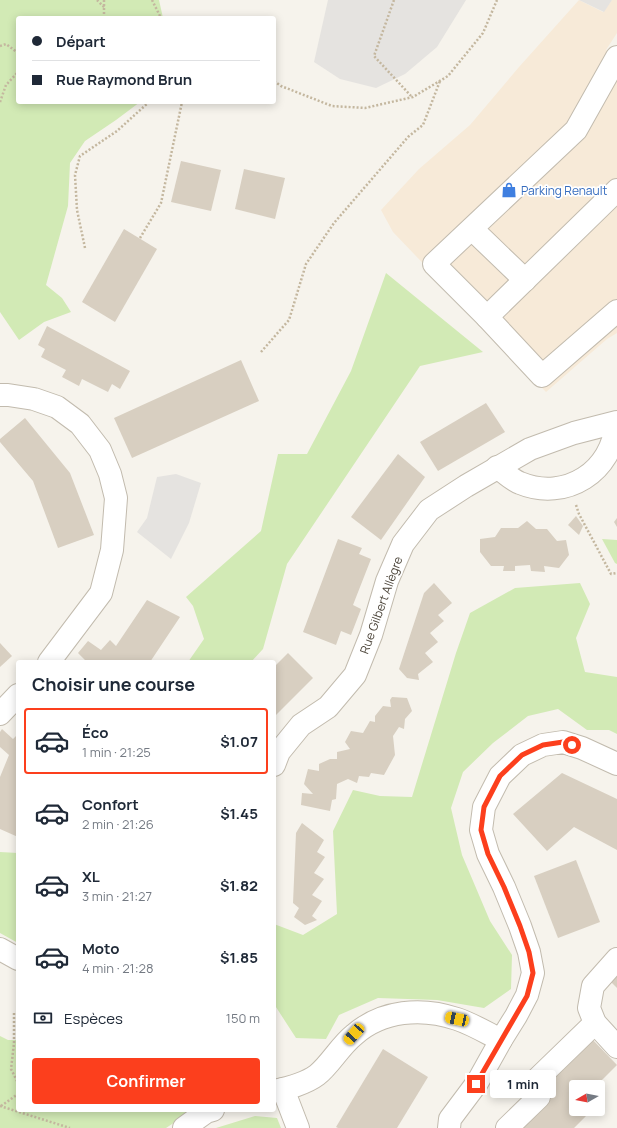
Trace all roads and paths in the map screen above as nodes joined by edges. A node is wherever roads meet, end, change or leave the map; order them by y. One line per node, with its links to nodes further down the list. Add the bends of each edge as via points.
1 (97, 0): 6 (path)
2 (104, 0): 6 (path)
3 (152, 0): 8 (path)
4 (394, 0): 15 (path, via 374,56)
5 (497, 0): 13 (path, via 483,33 448,76)
6 (105, 8): 7 (path)
7 (104, 16)
8 (160, 16)
9 (0, 46): 10 (path, via 6,44)
10 (16, 52)
11 (617, 57): 20 (street, via 576,130)
12 (16, 74): 16 (path, via 6,85)
13 (440, 81): 15 (path); 26 (path, via 423,125 408,137 334,223 306,264 289,320)
14 (276, 82): 15 (path, via 332,106 365,108)
15 (412, 98)
16 (0, 102)
17 (147, 104): 22 (path, via 117,131 80,156 75,175 77,210)
18 (182, 104): 21 (path, via 161,202)
19 (617, 190): 23 (street)
20 (472, 229): 23 (street); 25 (street, via 434,264)
21 (140, 238)
22 (85, 248)
23 (524, 280): 25 (street)
24 (617, 311): 25 (street, via 542,376)
25 (487, 317)
26 (261, 352)
27 (0, 395): 32 (street, via 34,399 57,407 80,424 100,450 116,498 112,550 100,593)
28 (617, 422): 29 (street, Rue Gilbert Allègre, via 574,433 530,449); 30 (street, via 611,448 601,464 588,476)
29 (497, 467): 30 (street, via 519,483 536,488 550,489); 35 (street, Rue Gilbert Allègre, via 429,510 403,544 387,581 371,634 354,675 328,707 301,725 279,752)
30 (570, 485): 31 (path, via 579,514 611,574)
31 (617, 573)
32 (50, 660)
33 (16, 697): 34 (street)
34 (0, 714)
35 (276, 760)
36 (617, 764): 42 (street, via 563,742 543,745 522,755 500,776 484,807 481,830 488,854 520,926 533,973 527,996)
37 (0, 949): 38 (street)
38 (16, 958)
39 (617, 959): 41 (street, via 593,986 589,1008)
40 (14, 1013): 44 (path, via 11,1069)
41 (595, 1023): 43 (street); 55 (street, via 530,1085 539,1097)
42 (501, 1040): 45 (street, via 457,1019 423,1011 399,1012 375,1020 354,1034 317,1075); 54 (street, via 476,1084 450,1119)
43 (617, 1047)
44 (16, 1079)
45 (279, 1090): 53 (street)
46 (16, 1095): 47 (path)
47 (0, 1106): 48 (path)
48 (16, 1111)
49 (19, 1112): 51 (path)
50 (206, 1112): 52 (street)
51 (70, 1128)
52 (184, 1128)
53 (298, 1128)
54 (449, 1128)
55 (507, 1128)

